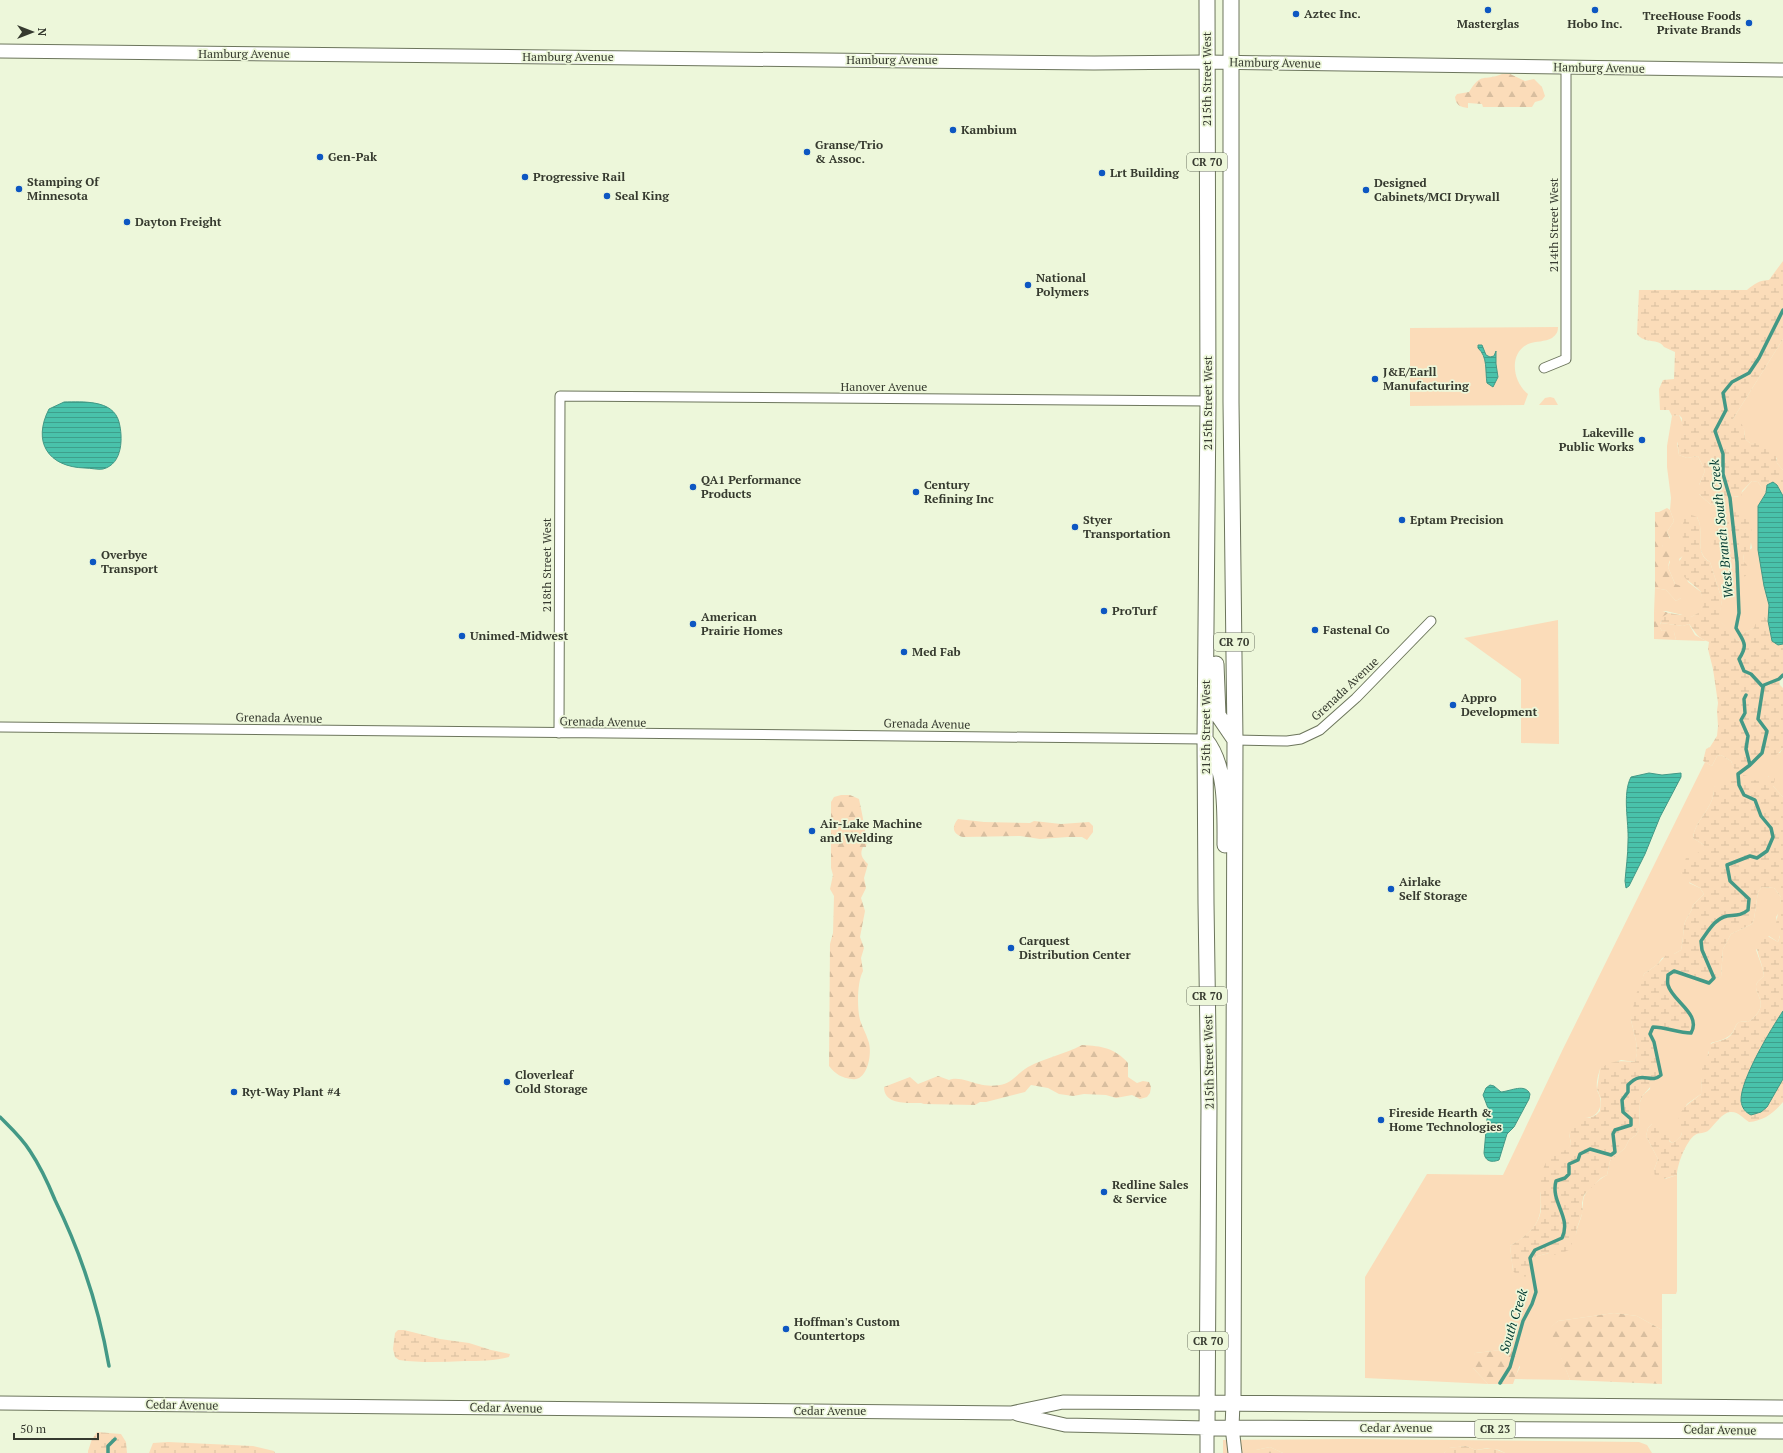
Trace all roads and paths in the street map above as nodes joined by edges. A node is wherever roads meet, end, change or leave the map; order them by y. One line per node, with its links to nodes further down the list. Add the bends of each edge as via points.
1 (1207, 0): 4 (main road, 215th Street West / CR 70)
2 (1231, 0): 5 (main road, 215th Street West / CR 70)
3 (0, 51): 4 (street, Hamburg Avenue, via 1087,63)
4 (1207, 62): 5 (street, Hamburg Avenue); 10 (main road, 215th Street West / CR 70)
5 (1231, 63): 6 (street, Hamburg Avenue); 16 (main road, 215th Street West / CR 70, via 1231,402)
6 (1566, 67): 7 (street, Hamburg Avenue); 8 (street, 214th Street West, via 1566,359)
7 (1783, 70)
8 (1544, 368)
9 (560, 396): 10 (street, Hanover Avenue); 14 (street, 218th Street West)
10 (1208, 401): 11 (main road, 215th Street West / CR 70)
11 (1206, 554): 15 (main road, 215th Street West / CR 70); 16 (main road, via 1215,626 1218,715)
12 (1431, 621): 16 (street, Grenada Avenue, via 1356,698 1320,730 1287,741)
13 (0, 727): 14 (street, Grenada Avenue)
14 (559, 733): 15 (street, Grenada Avenue)
15 (1206, 738): 17 (main road, via 1213,748 1220,769 1226,875); 19 (main road, 215th Street West / CR 70, via 1209,1106)
16 (1235, 740): 17 (main road, 215th Street West / CR 70)
17 (1235, 901): 20 (main road, 215th Street West / CR 70)
18 (0, 1403): 22 (street, Cedar Avenue / CR 23)
19 (1207, 1403): 20 (main road, Cedar Avenue / CR 23); 22 (street, Cedar Avenue / CR 23, via 1063,1402); 24 (main road, 215th Street West / CR 70)
20 (1233, 1403): 21 (main road, Cedar Avenue / CR 23); 23 (street)
21 (1783, 1408)
22 (1011, 1413): 24 (street, Cedar Avenue / CR 23, via 1065,1425)
23 (1232, 1427): 24 (main road, Cedar Avenue / CR 23); 25 (main road, Cedar Avenue / CR 23); 27 (street)
24 (1207, 1428): 26 (street, 215th Street West)
25 (1783, 1431)
26 (1207, 1453)
27 (1234, 1453)

